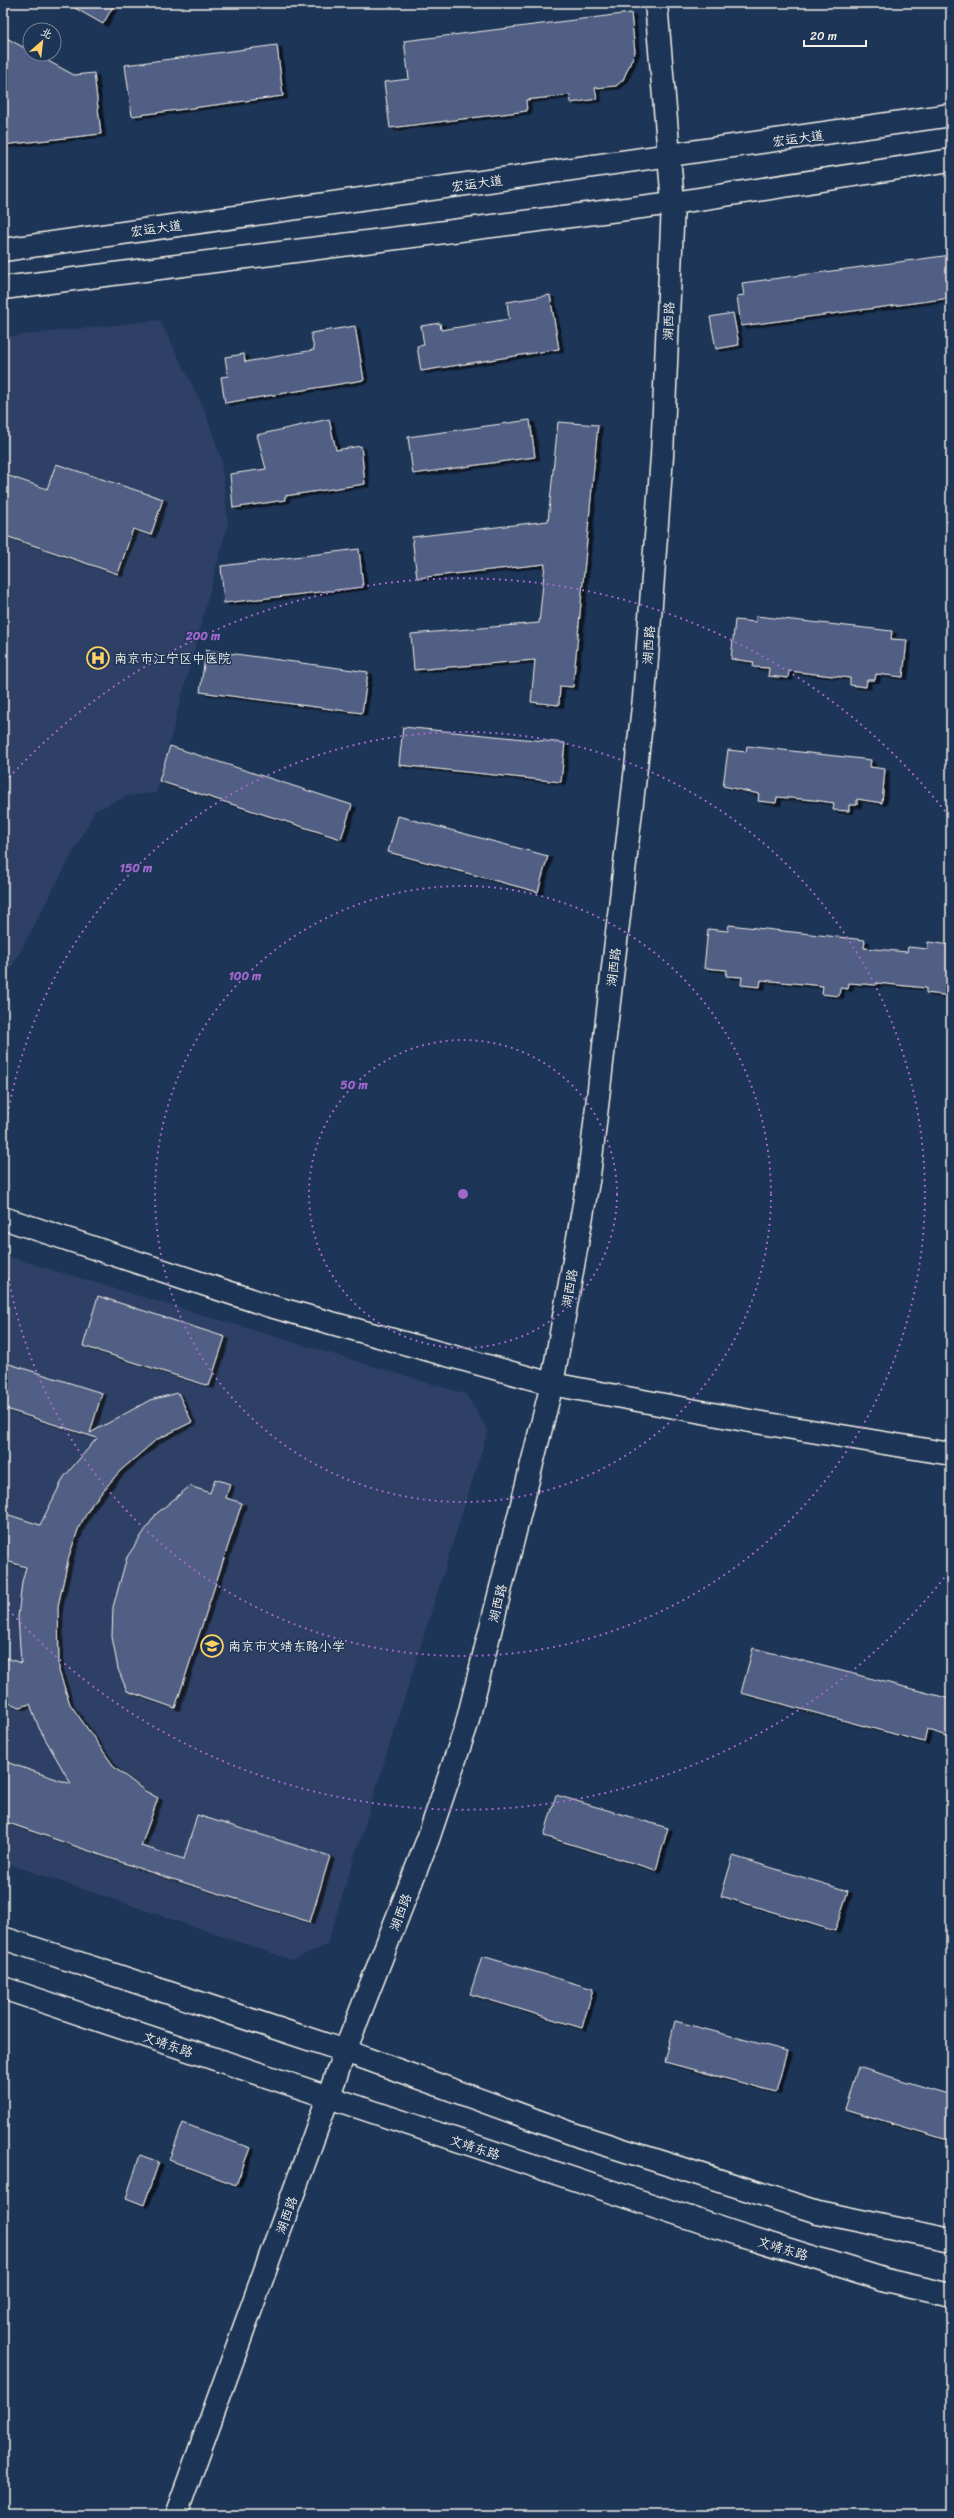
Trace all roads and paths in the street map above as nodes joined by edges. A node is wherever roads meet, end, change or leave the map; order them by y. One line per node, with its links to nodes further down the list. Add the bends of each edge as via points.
1 (656, 3): 3 (main road, 湖西路)
2 (951, 115): 3 (main road, 宏运大道)
3 (670, 156): 5 (main road, 湖西路); 6 (main road, 宏运大道)
4 (951, 160): 5 (main road)
5 (672, 203): 7 (main road); 9 (main road, 湖西路, via 662,456 644,698 589,1176)
6 (3, 250)
7 (3, 288)
8 (3, 1218): 9 (main road, via 270,1306)
9 (552, 1384): 10 (main road, via 750,1421); 13 (main road, 湖西路, via 466,1727 428,1839)
10 (951, 1454)
11 (3, 1938): 13 (main road)
12 (3, 1988): 14 (main road, 文靖东路)
13 (346, 2051): 14 (main road, 湖西路); 15 (main road, via 579,2136 818,2212)
14 (329, 2099): 16 (main road, 文靖东路, via 735,2233 886,2280); 17 (main road, 湖西路)
15 (951, 2240)
16 (951, 2295)
17 (176, 2515)

